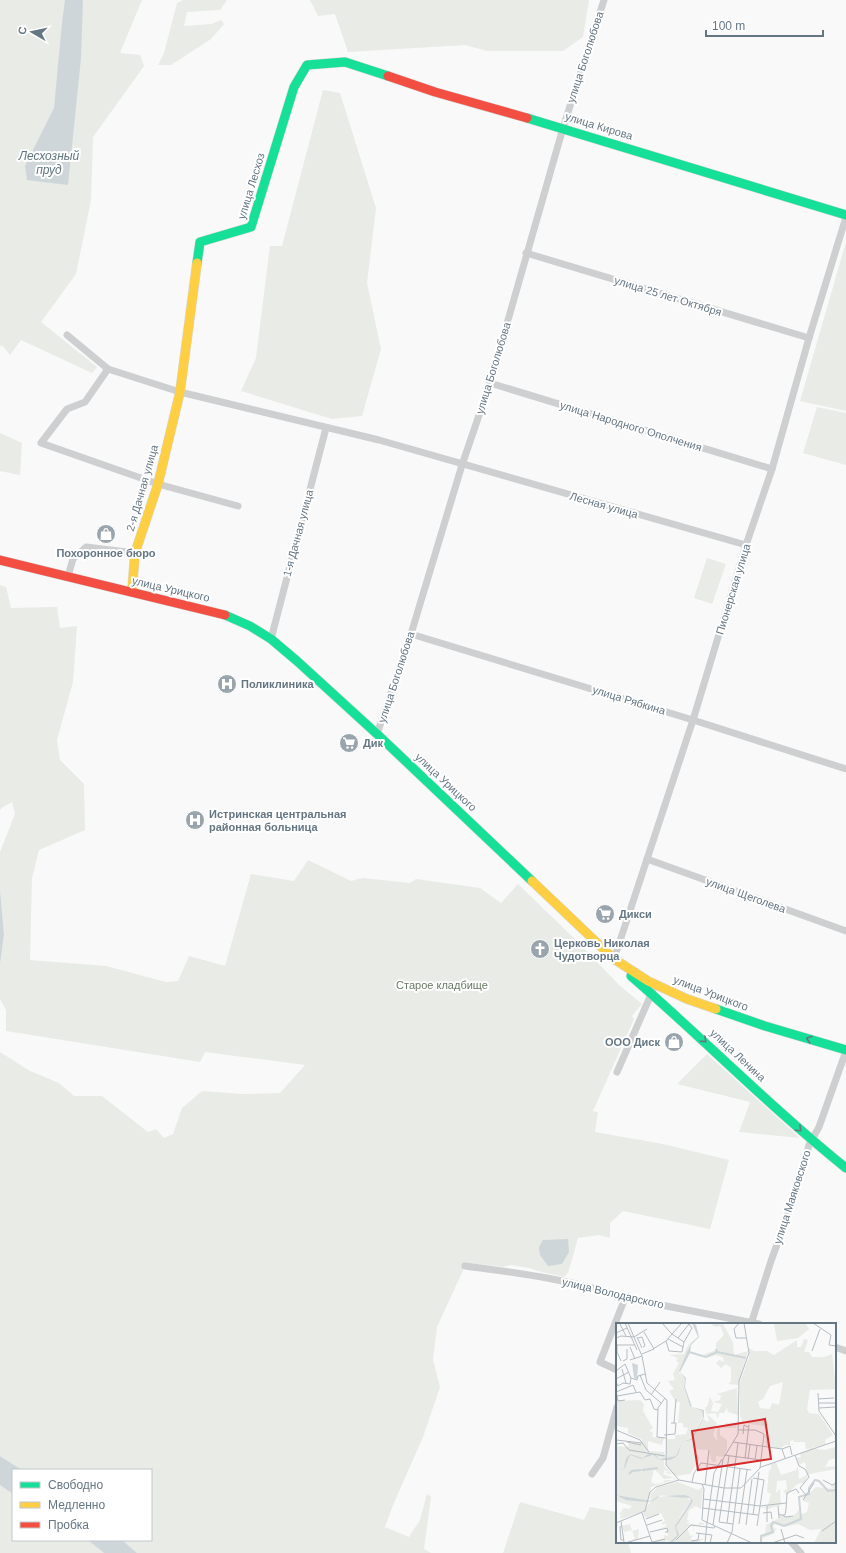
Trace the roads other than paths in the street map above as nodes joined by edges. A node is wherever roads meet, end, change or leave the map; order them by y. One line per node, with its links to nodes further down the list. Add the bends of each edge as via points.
1 (604, 0): 3 (street, улица Боголюбова)
2 (345, 62): 3 (street, улица Кирова, via 435,92); 10 (street, улица Лесхоз, via 307,65 294,87 251,227 200,242)
3 (563, 128): 4 (street, улица Кирова); 5 (street, улица Боголюбова)
4 (846, 216): 7 (street, Пионерская улица)
5 (526, 253): 7 (street, улица 25 лет Октября); 9 (street, улица Боголюбова)
6 (67, 335): 8 (street)
7 (809, 338): 13 (street, Пионерская улица)
8 (108, 370): 10 (street, Лесная улица); 14 (street, via 84,402 67,409 41,443)
9 (490, 383): 12 (street, улица Боголюбова); 13 (street, улица Народного Ополчения)
10 (180, 392): 11 (street, Лесная улица); 14 (street, 2-я Дачная улица)
11 (326, 428): 12 (street, Лесная улица, via 378,440); 22 (street, 1-я Дачная улица)
12 (462, 465): 16 (street, Лесная улица); 21 (street, улица Боголюбова)
13 (772, 469): 16 (street, Пионерская улица)
14 (158, 484): 15 (street); 17 (street, 2-я Дачная улица)
15 (238, 506)
16 (746, 545): 23 (street, Пионерская улица)
17 (135, 553): 19 (street, via 86,547 73,558); 20 (street, 2-я Дачная улица)
18 (0, 560): 19 (street, улица Урицкого)
19 (68, 576): 20 (street, улица Урицкого)
20 (132, 592): 22 (street, улица Урицкого, via 221,613)
21 (411, 634): 23 (street, улица Рябкина); 24 (street, улица Боголюбова)
22 (271, 639): 24 (street, улица Урицкого)
23 (693, 720): 25 (street, улица Рябкина); 26 (street, Пионерская улица)
24 (377, 734): 28 (street, улица Урицкого)
25 (846, 769)
26 (647, 859): 27 (street, улица Щеголева); 28 (street, Пионерская улица)
27 (846, 931)
28 (614, 959): 29 (street, улица Урицкого); 30 (street, улица Ленина)
29 (657, 985): 30 (street); 31 (street, улица Урицкого)
30 (651, 993): 32 (street, улица Ленина); 34 (street)
31 (687, 999): 32 (street, via 668,999); 33 (street, улица Урицкого, one-way to 31)
32 (671, 1010): 35 (street, улица Ленина, one-way to 35)
33 (846, 1050): 35 (street, улица Маяковского)
34 (617, 1072)
35 (812, 1141): 36 (street, улица Ленина); 39 (street, улица Маяковского)
36 (846, 1168)
37 (465, 1266): 38 (street, улица Володарского, via 538,1276)
38 (625, 1298): 39 (street, улица Володарского); 42 (street, via 600,1362)
39 (751, 1323)
40 (836, 1347): 41 (street)
41 (846, 1351)
42 (616, 1370)
43 (616, 1411): 44 (street, via 603,1458)
44 (592, 1474)
45 (792, 1543): 46 (street)
46 (801, 1553)

